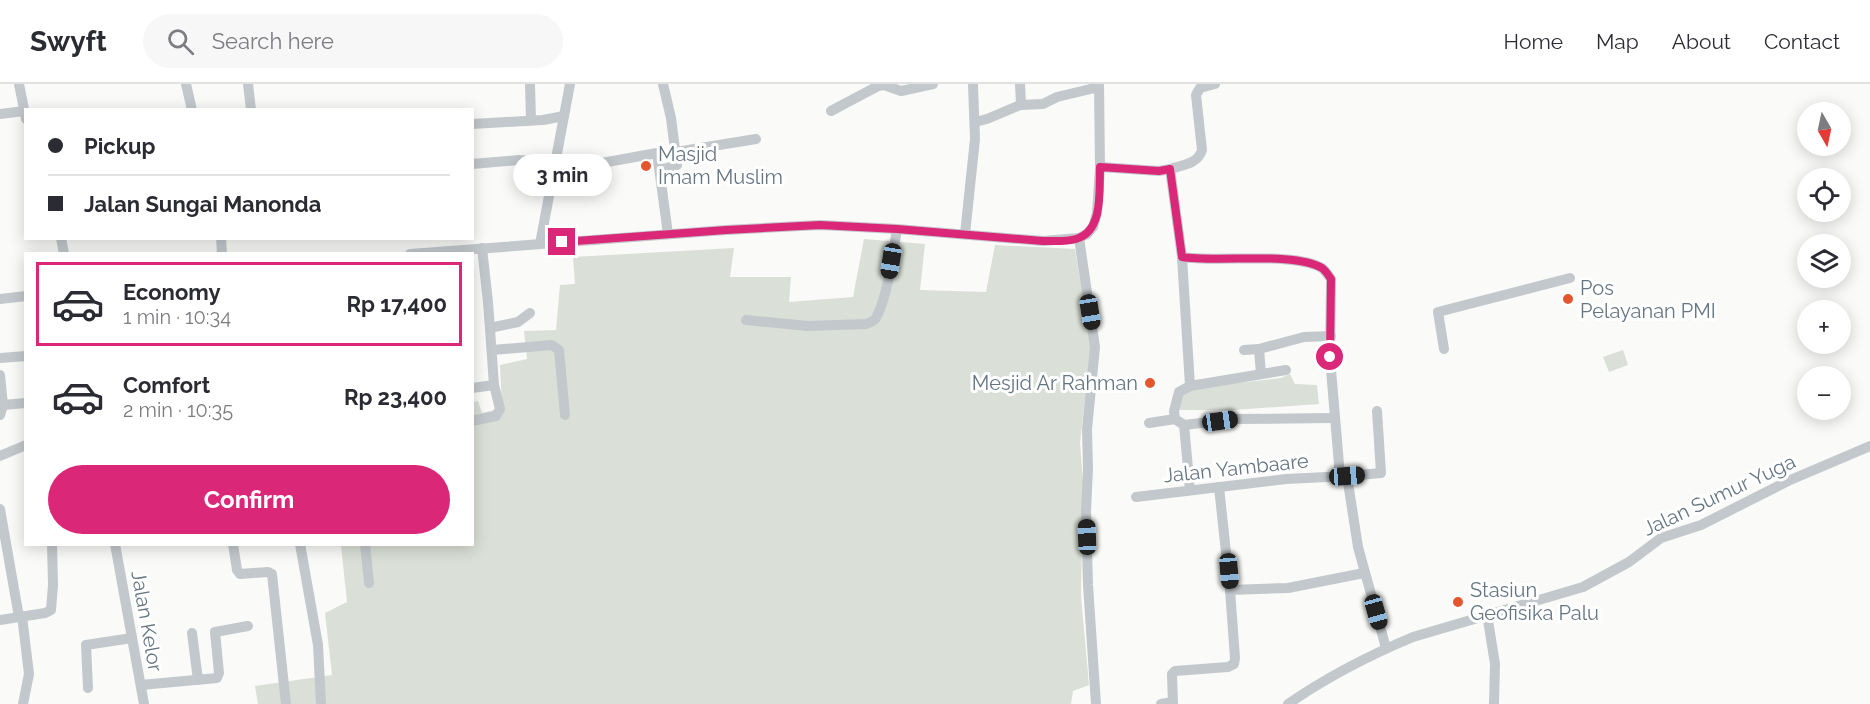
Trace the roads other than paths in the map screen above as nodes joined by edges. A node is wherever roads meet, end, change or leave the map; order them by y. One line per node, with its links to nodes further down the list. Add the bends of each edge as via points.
1 (19, 84): 15 (street)
2 (186, 84): 13 (street)
3 (248, 84): 14 (street)
4 (530, 84): 20 (street)
5 (570, 84): 19 (street)
6 (663, 84): 24 (street)
7 (933, 84): 16 (street, via 901,91 878,86)
8 (973, 84): 21 (street)
9 (1020, 84): 12 (street)
10 (1215, 84): 28 (street, via 1200,88 1196,95 1201,156)
11 (1099, 85): 12 (street, via 1043,104); 27 (street)
12 (1021, 105): 21 (street)
13 (192, 108)
14 (251, 108)
15 (24, 110)
16 (831, 111)
17 (0, 114): 18 (street)
18 (24, 115)
19 (564, 116): 20 (street); 26 (street)
20 (531, 120): 22 (street)
21 (975, 122): 32 (street)
22 (474, 124)
23 (756, 139): 24 (street)
24 (676, 152): 29 (street, via 676,166)
25 (474, 164): 26 (street, via 519,160)
26 (553, 167): 29 (street, via 654,152); 34 (street)
27 (1100, 167): 28 (street); 33 (street, via 1093,227)
28 (1170, 169): 37 (street)
29 (660, 170): 31 (street)
30 (897, 229): 31 (street, via 820,225); 32 (street); 42 (street, via 889,277 873,321 808,326)
31 (668, 234): 34 (street)
32 (965, 234): 33 (street, via 1043,241)
33 (1079, 238): 96 (street, via 1095,346 1086,493)
34 (540, 244): 35 (street)
35 (482, 248): 36 (street); 43 (street)
36 (429, 252)
37 (1182, 257): 44 (street, via 1299,261 1323,268 1331,279); 55 (street)
38 (1570, 278): 46 (street, via 1438,312)
39 (24, 296): 40 (street)
40 (0, 299)
41 (530, 313): 43 (street, via 518,322)
42 (746, 320)
43 (490, 328): 47 (street)
44 (1331, 336): 45 (street, via 1304,337); 61 (street)
45 (1259, 349): 48 (street); 52 (street)
46 (1444, 349)
47 (492, 350): 54 (street); 60 (street, via 557,347)
48 (1244, 350)
49 (24, 356): 50 (street)
50 (0, 358)
51 (1286, 370): 52 (street)
52 (1261, 374): 55 (street)
53 (0, 375): 58 (street)
54 (494, 385): 56 (street); 62 (street, via 499,413)
55 (1190, 386): 63 (street, via 1179,392 1174,411)
56 (474, 388)
57 (24, 404): 58 (street)
58 (1, 410)
59 (1377, 411): 68 (street, Jalan Yambaare, via 1381,473)
60 (565, 415)
61 (1334, 418): 63 (street); 68 (street)
62 (474, 421)
63 (1180, 422): 64 (street); 70 (street)
64 (1149, 423)
65 (24, 446): 67 (street)
66 (1870, 446): 81 (street, Jalan Sumur Yuga, via 1788,481 1701,525 1661,538 1629,562 1583,587)
67 (0, 456)
68 (1344, 476): 69 (street, Jalan Yambaare); 78 (street)
69 (1218, 487): 70 (street, Jalan Yambaare); 80 (street)
70 (1190, 490): 71 (street, Jalan Yambaare)
71 (1136, 497)
72 (0, 509): 82 (street)
73 (52, 546): 82 (street, via 52,609)
74 (115, 546): 86 (street, Jalan Kelor)
75 (233, 546): 94 (street, via 240,574 272,574)
76 (300, 546): 95 (street, via 318,645)
77 (364, 546): 79 (street)
78 (1364, 573): 80 (street, via 1288,588); 87 (street)
79 (369, 583)
80 (1230, 590): 91 (street, via 1234,664 1175,671)
81 (1487, 614): 87 (street, Jalan Sumur Yuga); 99 (street, via 1495,664)
82 (21, 616): 83 (street); 92 (street, via 29,674)
83 (0, 620)
84 (248, 626): 88 (street, via 215,632 218,676)
85 (192, 633): 88 (street)
86 (132, 638): 89 (street, Jalan Kelor); 90 (street, via 86,645)
87 (1386, 648): 98 (street, Jalan Sumur Yuga)
88 (198, 680): 89 (street)
89 (141, 686): 93 (street, Jalan Kelor)
90 (88, 688)
91 (1173, 703): 97 (street)
92 (23, 704)
93 (144, 704)
94 (286, 704)
95 (321, 704)
96 (1096, 704)
97 (1161, 704)
98 (1290, 704)
99 (1494, 704)

